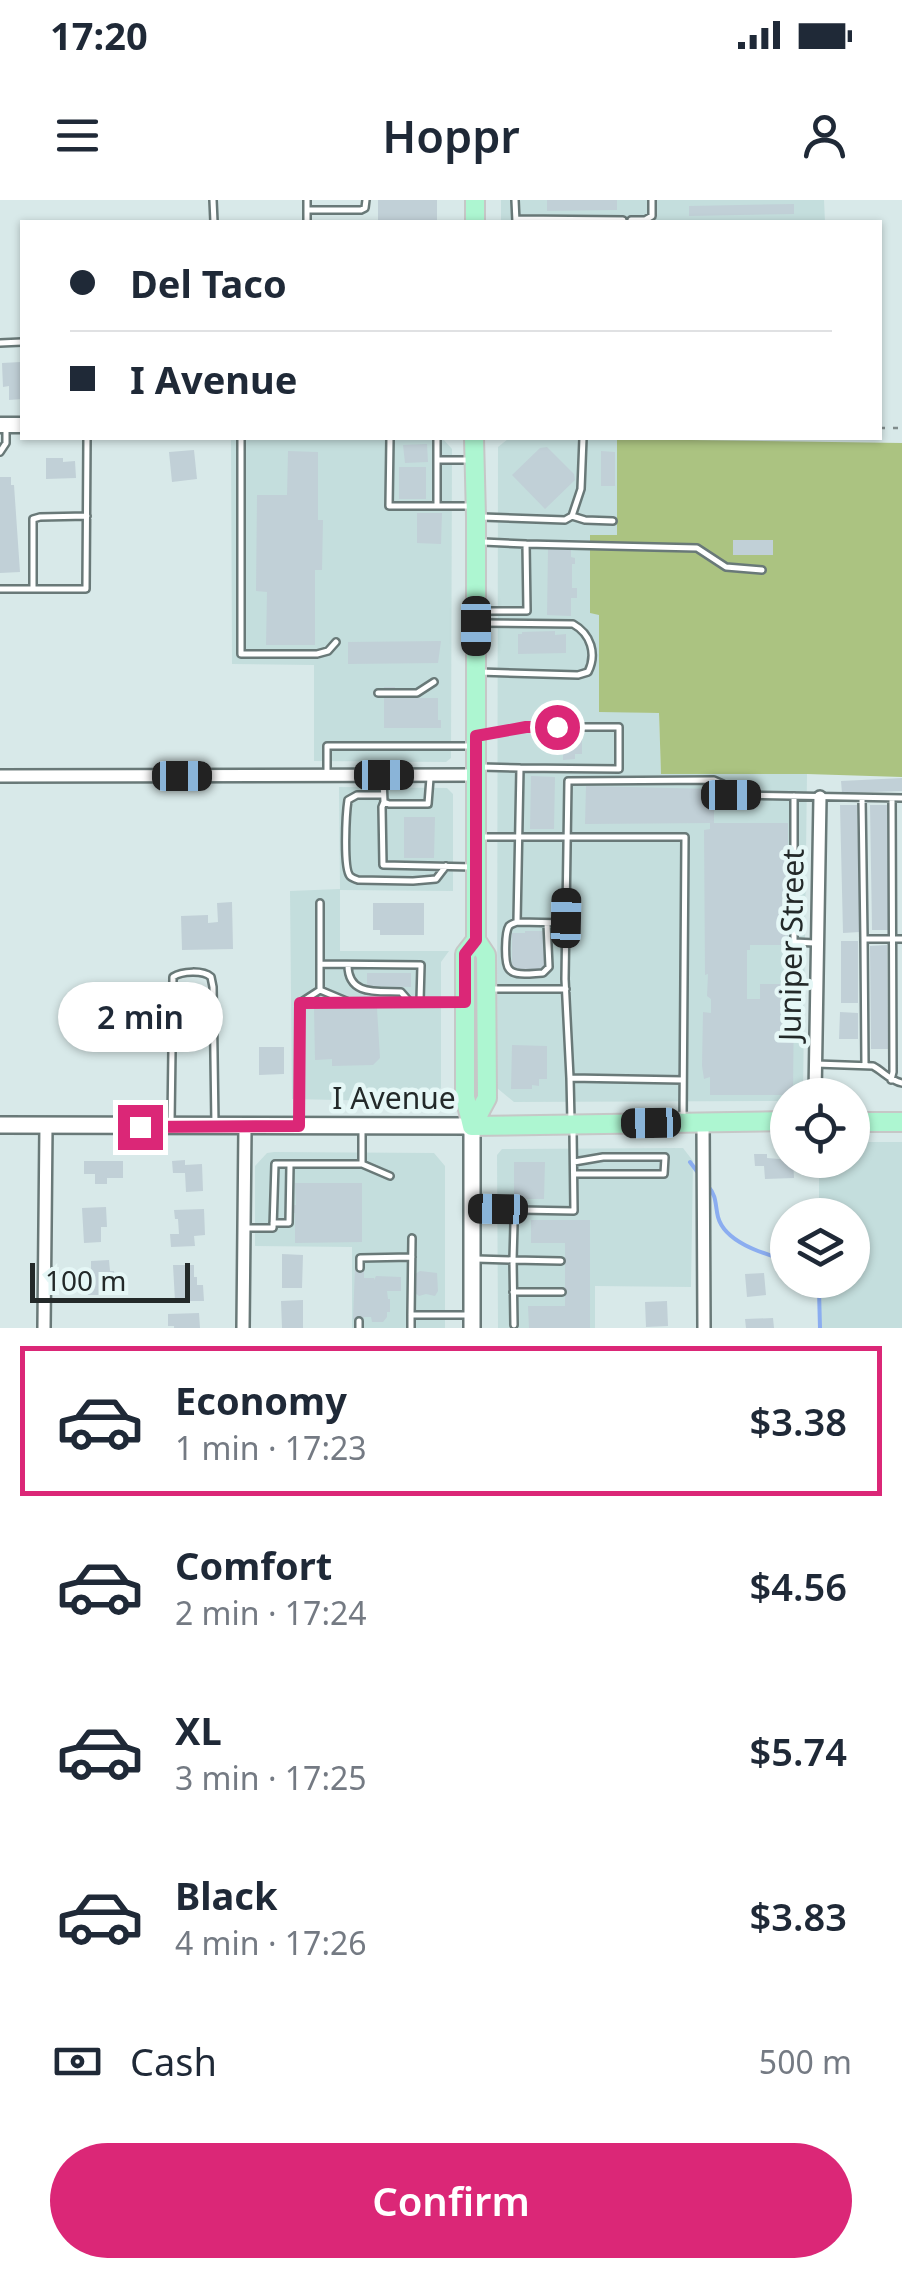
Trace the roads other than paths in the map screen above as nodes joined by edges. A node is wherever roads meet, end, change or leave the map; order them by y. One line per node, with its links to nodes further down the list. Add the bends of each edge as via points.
1 (307, 200): 3 (lane)
2 (366, 200): 3 (lane, via 361,210)
3 (307, 210): 4 (lane)
4 (307, 220)
5 (3, 425): 12 (lane)
6 (86, 440): 18 (lane)
7 (241, 440): 26 (lane, via 241,654 317,654)
8 (390, 440): 15 (lane, via 389,506)
9 (438, 440): 13 (lane)
10 (474, 440): 14 (main road)
11 (583, 440): 17 (lane, via 582,488)
12 (0, 452)
13 (437, 460): 14 (lane); 15 (lane)
14 (474, 460): 16 (main road)
15 (437, 505): 16 (lane)
16 (476, 511): 17 (lane); 20 (main road)
17 (572, 516): 19 (lane)
18 (87, 519): 24 (lane, via 33,520); 24 (lane, via 86,590)
19 (613, 521)
20 (476, 541): 21 (lane); 25 (main road)
21 (526, 544): 22 (lane, via 697,548 726,567); 25 (lane, via 526,612)
22 (762, 570)
23 (0, 589): 24 (lane)
24 (33, 589)
25 (476, 617): 27 (main road); 27 (lane, via 573,624 590,639 591,668 578,675)
26 (336, 642)
27 (476, 672): 30 (main road)
28 (434, 682): 29 (lane, via 417,693)
29 (378, 693)
30 (476, 741): 31 (lane, via 526,727 619,727 619,769); 32 (main road); 36 (lane, via 327,746)
31 (520, 768): 32 (lane); 44 (lane)
32 (476, 771): 34 (street); 43 (main road)
33 (384, 775): 34 (street); 36 (street); 39 (lane)
34 (430, 775): 39 (lane, via 428,804)
35 (0, 776): 36 (street)
36 (327, 776)
37 (794, 796): 38 (lane); 45 (lane, via 731,795 714,780 568,781); 55 (lane, via 794,942)
38 (820, 797): 40 (lane); 55 (street, Juniper Street)
39 (383, 798): 46 (lane, via 383,865); 46 (lane, via 348,800 350,876 424,881 436,879)
40 (862, 798): 41 (lane); 52 (lane)
41 (892, 798): 42 (lane); 53 (lane)
42 (902, 798)
43 (476, 837): 44 (lane); 47 (main road)
44 (518, 838): 45 (lane); 49 (lane)
45 (566, 838): 51 (lane); 70 (lane, via 685,837)
46 (446, 866): 47 (lane)
47 (476, 866): 54 (main road)
48 (320, 902): 56 (lane)
49 (517, 922): 50 (lane); 50 (lane, via 507,930 506,963 514,974 543,974 548,967)
50 (548, 922): 51 (lane)
51 (566, 923): 59 (lane)
52 (864, 939): 53 (lane); 67 (lane)
53 (898, 939): 71 (lane)
54 (476, 940): 58 (main road, via 486,956); 63 (main road, via 465,954)
55 (817, 942): 66 (street, Juniper Street)
56 (320, 964): 57 (lane); 60 (lane)
57 (348, 964): 61 (lane, via 352,984 401,992); 62 (lane, via 421,966)
58 (486, 989): 59 (lane); 83 (main road, via 486,1098)
59 (566, 989): 68 (lane)
60 (320, 990): 64 (lane); 65 (lane)
61 (409, 1001): 62 (lane); 65 (lane)
62 (420, 1001): 63 (lane)
63 (465, 1002): 83 (main road, via 465,1097)
64 (300, 1003): 65 (lane); 81 (lane)
65 (351, 1003)
66 (815, 1064): 67 (lane); 69 (street, Juniper Street)
67 (865, 1065): 71 (lane)
68 (570, 1078): 70 (lane); 78 (lane)
69 (815, 1078)
70 (683, 1080): 77 (lane)
71 (891, 1080): 72 (lane)
72 (902, 1083)
73 (703, 1122): 74 (main road, I Avenue); 77 (main road, I Avenue); 110 (street)
74 (770, 1122)
75 (870, 1122): 76 (main road)
76 (902, 1122)
77 (683, 1123): 78 (main road, I Avenue)
78 (572, 1125): 83 (main road, I Avenue); 87 (lane)
79 (0, 1126): 80 (main road, I Avenue)
80 (46, 1126): 84 (main road, I Avenue); 107 (street)
81 (299, 1126): 82 (main road, I Avenue); 85 (main road, I Avenue)
82 (362, 1126): 83 (main road, I Avenue); 89 (lane)
83 (472, 1126): 92 (main road)
84 (171, 1127): 86 (main road, I Avenue); 86 (lane, via 174,977 206,973 214,987)
85 (245, 1127): 86 (main road, I Avenue); 95 (street)
86 (216, 1128)
87 (574, 1162): 90 (lane); 90 (lane, via 664,1157 664,1174)
88 (290, 1164): 89 (lane); 93 (lane, via 289,1223); 93 (lane, via 274,1164)
89 (362, 1164): 91 (lane)
90 (574, 1174): 92 (lane, via 574,1211)
91 (390, 1176)
92 (472, 1209): 98 (main road)
93 (274, 1224): 95 (lane)
94 (514, 1224): 99 (lane)
95 (244, 1228): 108 (street)
96 (412, 1238): 97 (lane)
97 (412, 1256): 101 (lane, via 360,1258); 104 (lane)
98 (472, 1259): 99 (lane); 105 (main road)
99 (513, 1260): 100 (lane); 102 (lane)
100 (561, 1261)
101 (360, 1268)
102 (513, 1292): 103 (lane); 106 (lane)
103 (562, 1292)
104 (411, 1315): 105 (lane); 109 (lane)
105 (472, 1322)
106 (514, 1326)
107 (44, 1328)
108 (243, 1328)
109 (411, 1328)
110 (704, 1328)

